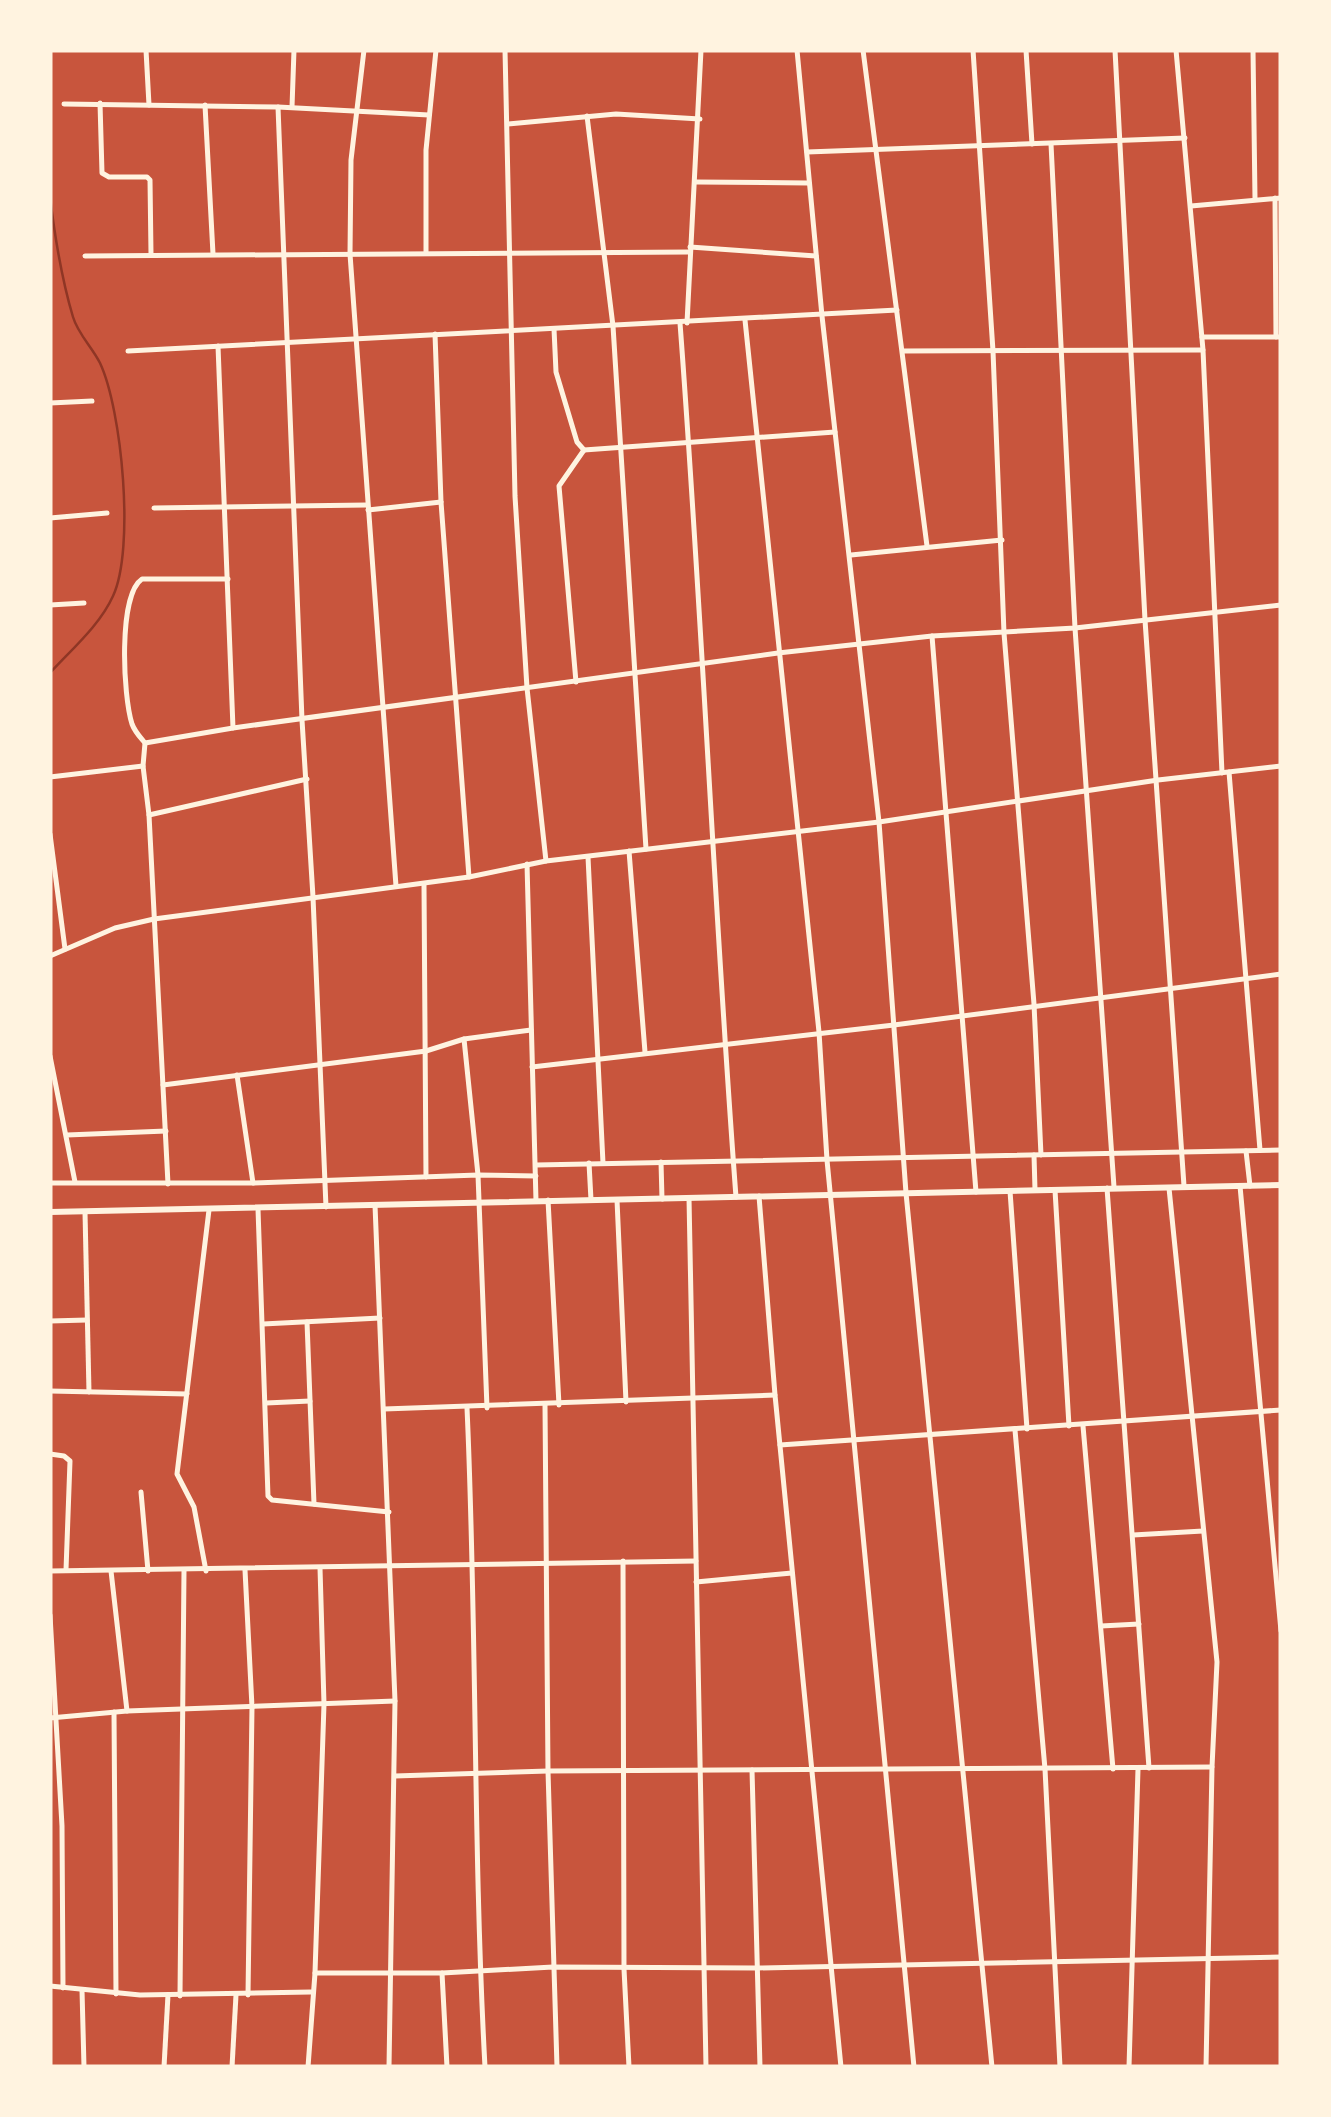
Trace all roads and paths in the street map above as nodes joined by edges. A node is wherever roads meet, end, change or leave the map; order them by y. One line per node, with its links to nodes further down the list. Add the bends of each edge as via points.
1 (146, 50): 16 (street)
2 (294, 50): 19 (street)
3 (364, 50): 20 (street)
4 (436, 50): 21 (street)
5 (505, 50): 24 (street)
6 (701, 50): 23 (street)
7 (797, 50): 31 (street)
8 (864, 50): 30 (street)
9 (974, 50): 29 (street)
10 (1026, 50): 27 (street)
11 (1115, 50): 26 (street)
12 (1176, 50): 25 (street)
13 (1253, 50): 35 (street)
14 (100, 103): 15 (street); 16 (street); 41 (street, via 102,173 150,180)
15 (64, 104)
16 (149, 105): 17 (street)
17 (205, 105): 18 (street); 42 (street)
18 (278, 107): 19 (street); 43 (street)
19 (292, 108): 20 (street)
20 (356, 110): 21 (street); 44 (street)
21 (430, 115): 40 (street)
22 (588, 116): 23 (street); 24 (street); 38 (street)
23 (700, 119): 32 (street)
24 (508, 124): 39 (street)
25 (1185, 138): 26 (street); 36 (street)
26 (1120, 140): 28 (street); 64 (street)
27 (1032, 144): 28 (street); 29 (street)
28 (1051, 144): 65 (street)
29 (979, 147): 30 (street); 63 (street)
30 (875, 150): 31 (street); 47 (street)
31 (807, 152): 33 (street)
32 (696, 182): 33 (street); 37 (street)
33 (810, 183): 46 (street)
34 (1278, 198): 35 (street); 56 (street)
35 (1255, 199): 36 (street)
36 (1191, 206): 55 (street)
37 (690, 250): 38 (street); 46 (street); 50 (street)
38 (606, 251): 39 (street); 51 (street)
39 (510, 252): 40 (street); 53 (street)
40 (426, 253): 44 (street)
41 (150, 254): 42 (street); 45 (street)
42 (212, 254): 43 (street)
43 (284, 254): 44 (street); 58 (street)
44 (350, 254): 57 (street)
45 (85, 256)
46 (816, 256): 48 (street)
47 (897, 310): 48 (street); 60 (street)
48 (822, 316): 49 (street); 68 (street)
49 (745, 320): 50 (street); 69 (street)
50 (684, 323): 51 (street); 70 (street)
51 (612, 326): 52 (street); 71 (street)
52 (554, 328): 53 (street); 72 (street, via 556,372)
53 (512, 331): 54 (street); 97 (street)
54 (435, 334): 57 (street); 73 (street)
55 (1202, 337): 56 (street); 61 (street)
56 (1278, 337)
57 (355, 339): 58 (street); 77 (street)
58 (288, 342): 59 (street); 74 (street)
59 (218, 346): 62 (street); 76 (street)
60 (904, 350): 63 (street); 81 (street)
61 (1203, 350): 64 (street); 87 (street)
62 (128, 351)
63 (993, 351): 65 (street); 80 (street)
64 (1133, 351): 65 (street); 88 (street)
65 (1062, 352): 89 (street)
66 (92, 401): 67 (street)
67 (50, 403)
68 (835, 432): 69 (street); 82 (street)
69 (756, 440): 70 (street); 93 (street)
70 (689, 444): 71 (street); 94 (street)
71 (619, 449): 72 (street); 95 (street)
72 (584, 450): 96 (street, via 559,486)
73 (441, 502): 77 (street); 98 (street)
74 (294, 506): 76 (street); 77 (street); 100 (street)
75 (154, 508): 76 (street)
76 (226, 508): 83 (street)
77 (367, 508): 99 (street)
78 (107, 513): 79 (street)
79 (50, 518)
80 (1002, 540): 81 (street); 90 (street)
81 (927, 546): 82 (street)
82 (851, 555): 92 (street)
83 (228, 578): 101 (street); 102 (street, via 134,584 126,683 132,724)
84 (50, 604): 85 (street)
85 (84, 604)
86 (1281, 604): 87 (street)
87 (1214, 612): 88 (street); 105 (street)
88 (1146, 620): 89 (street); 108 (street)
89 (1075, 628): 90 (street); 109 (street)
90 (1004, 633): 91 (street); 110 (street)
91 (932, 636): 92 (street); 111 (street)
92 (859, 644): 93 (street); 113 (street)
93 (778, 653): 94 (street); 114 (street)
94 (702, 664): 95 (street); 116 (street)
95 (633, 675): 96 (street); 117 (street)
96 (576, 682): 97 (street)
97 (527, 688): 98 (street); 120 (street)
98 (454, 696): 99 (street); 122 (street)
99 (385, 708): 100 (street); 124 (street)
100 (302, 720): 101 (street); 107 (street)
101 (233, 728): 102 (street)
102 (145, 743): 103 (street)
103 (143, 766): 106 (street); 112 (street)
104 (1281, 766): 105 (street)
105 (1225, 773): 108 (street); 130 (street)
106 (50, 777)
107 (307, 780): 112 (street); 125 (street)
108 (1158, 780): 109 (street); 131 (street)
109 (1087, 791): 110 (street); 132 (street)
110 (1017, 802): 111 (street); 133 (street)
111 (949, 812): 113 (street); 134 (street)
112 (149, 815): 126 (street)
113 (879, 822): 114 (street); 135 (street)
114 (797, 831): 116 (street); 137 (street)
115 (50, 834): 127 (street)
116 (715, 842): 117 (street); 139 (street)
117 (646, 849): 118 (street)
118 (629, 851): 119 (street); 141 (street)
119 (588, 857): 120 (street); 142 (street)
120 (546, 861): 121 (street)
121 (526, 864): 122 (street); 136 (street)
122 (469, 878): 123 (street)
123 (424, 883): 124 (street); 140 (street)
124 (396, 886): 125 (street)
125 (313, 897): 126 (street); 144 (street)
126 (154, 919): 127 (street); 147 (street)
127 (65, 950): 128 (street)
128 (50, 956)
129 (1281, 974): 130 (street)
130 (1246, 978): 131 (street); 151 (street)
131 (1172, 988): 132 (street); 153 (street)
132 (1103, 997): 133 (street); 154 (street)
133 (1034, 1004): 134 (street); 155 (street)
134 (964, 1015): 135 (street); 156 (street)
135 (894, 1024): 137 (street); 157 (street)
136 (530, 1030): 138 (street); 145 (street)
137 (819, 1032): 139 (street); 159 (street)
138 (464, 1039): 140 (street); 164 (street)
139 (724, 1042): 141 (street); 158 (street)
140 (426, 1051): 144 (street); 165 (street)
141 (645, 1052): 142 (street)
142 (599, 1058): 145 (street); 160 (street)
143 (50, 1059): 149 (street)
144 (320, 1065): 146 (street); 167 (street)
145 (532, 1066): 163 (street)
146 (237, 1074): 147 (street); 170 (street)
147 (163, 1084): 148 (street)
148 (166, 1131): 149 (street); 171 (street)
149 (67, 1135): 168 (street)
150 (1246, 1150): 151 (street); 153 (street); 175 (street)
151 (1260, 1150): 152 (street)
152 (1281, 1150)
153 (1181, 1151): 154 (street); 174 (street)
154 (1113, 1154): 155 (street); 176 (street)
155 (1038, 1155): 156 (street); 179 (street)
156 (973, 1156): 157 (street); 180 (street)
157 (903, 1158): 159 (street); 181 (street)
158 (734, 1160): 159 (street); 161 (street); 184 (street)
159 (827, 1160): 182 (street)
160 (604, 1162): 161 (street); 162 (street)
161 (661, 1162): 186 (street)
162 (589, 1163): 163 (street); 189 (street)
163 (536, 1164): 166 (street)
164 (478, 1174): 165 (street); 166 (street); 191 (street)
165 (426, 1176): 167 (street)
166 (536, 1176): 187 (street)
167 (326, 1179): 170 (street); 193 (street)
168 (75, 1182): 169 (street); 171 (street)
169 (50, 1183)
170 (253, 1183): 171 (street)
171 (168, 1184)
172 (1281, 1185): 175 (main road)
173 (1169, 1186): 174 (main road); 176 (main road); 218 (street)
174 (1184, 1186): 175 (main road)
175 (1245, 1186): 217 (street)
176 (1111, 1187): 177 (main road); 219 (street)
177 (1055, 1189): 179 (main road); 220 (street)
178 (1010, 1190): 179 (main road); 180 (main road); 222 (street)
179 (1035, 1190)
180 (976, 1192): 181 (main road)
181 (906, 1193): 182 (main road); 224 (street)
182 (831, 1195): 183 (main road); 225 (street)
183 (759, 1196): 184 (main road); 206 (street)
184 (736, 1197): 185 (main road)
185 (689, 1198): 186 (main road); 207 (street)
186 (662, 1199): 190 (main road)
187 (536, 1200): 188 (main road); 191 (main road)
188 (548, 1200): 189 (main road); 212 (street)
189 (591, 1200): 190 (main road)
190 (617, 1200): 209 (street)
191 (478, 1202): 192 (main road); 214 (street)
192 (375, 1205): 193 (main road); 198 (street)
193 (326, 1207): 194 (main road)
194 (258, 1209): 195 (main road); 202 (street)
195 (209, 1210): 197 (main road); 205 (street)
196 (50, 1212): 197 (main road)
197 (85, 1212): 199 (street)
198 (380, 1318): 201 (street); 215 (street)
199 (88, 1320): 200 (street); 204 (street)
200 (50, 1321)
201 (307, 1322): 202 (street); 208 (street)
202 (263, 1324): 210 (street)
203 (50, 1391): 204 (street)
204 (88, 1392): 205 (street)
205 (187, 1394): 243 (street, via 177,1474 194,1507)
206 (775, 1395): 207 (street); 226 (street)
207 (692, 1399): 209 (street); 234 (street)
208 (310, 1402): 210 (street); 229 (street)
209 (626, 1402): 212 (street)
210 (266, 1403): 229 (street, via 268,1496)
211 (545, 1405): 212 (street); 214 (street); 235 (street)
212 (559, 1405)
213 (467, 1408): 214 (street); 215 (street); 237 (street)
214 (487, 1408)
215 (384, 1409): 230 (street)
216 (1281, 1410): 217 (street)
217 (1260, 1412): 218 (street); 248 (street)
218 (1193, 1418): 219 (street); 231 (street)
219 (1124, 1423): 221 (street); 232 (street)
220 (1069, 1426): 221 (street); 222 (street)
221 (1083, 1426): 251 (street)
222 (1027, 1428): 223 (street)
223 (1015, 1430): 224 (street); 265 (street)
224 (930, 1434): 225 (street); 268 (street)
225 (856, 1440): 226 (street); 264 (street)
226 (780, 1445): 246 (street)
227 (50, 1454): 245 (street, via 70,1461)
228 (141, 1492): 241 (street)
229 (314, 1505): 230 (street)
230 (389, 1512): 236 (street)
231 (1203, 1531): 232 (street); 262 (street, via 1218,1674)
232 (1133, 1535): 250 (street)
233 (623, 1561): 234 (street); 235 (street); 272 (street)
234 (696, 1561): 247 (street)
235 (544, 1563): 237 (street); 269 (street)
236 (391, 1567): 237 (street); 238 (street); 253 (street)
237 (474, 1567): 271 (street)
238 (320, 1568): 239 (street); 254 (street)
239 (245, 1570): 243 (street); 255 (street)
240 (112, 1571): 241 (street); 245 (street); 258 (street)
241 (148, 1571): 242 (street)
242 (184, 1571): 243 (street); 256 (street)
243 (206, 1571)
244 (50, 1572): 245 (street)
245 (66, 1572)
246 (792, 1572): 247 (street); 263 (street)
247 (696, 1582): 270 (street)
248 (1280, 1601): 252 (street)
249 (50, 1615): 259 (street)
250 (1139, 1624): 251 (street); 261 (street)
251 (1100, 1626): 266 (street)
252 (1281, 1631)
253 (395, 1701): 254 (street); 273 (street)
254 (324, 1704): 255 (street); 286 (street)
255 (252, 1707): 256 (street); 296 (street)
256 (184, 1709): 258 (street); 297 (street)
257 (114, 1712): 258 (street); 259 (street); 293 (street)
258 (126, 1712)
259 (53, 1718): 290 (street, via 63,1838)
260 (1138, 1768): 261 (street); 266 (street); 276 (street)
261 (1149, 1768): 262 (street)
262 (1212, 1768): 275 (street)
263 (810, 1769): 264 (street); 267 (street); 282 (street)
264 (886, 1769): 268 (street); 279 (street)
265 (1044, 1769): 266 (street); 268 (street); 278 (street)
266 (1113, 1769)
267 (752, 1770): 270 (street); 283 (street)
268 (964, 1770): 277 (street)
269 (548, 1771): 271 (street); 272 (street); 280 (street)
270 (700, 1771): 272 (street); 281 (street)
271 (477, 1772): 273 (street); 285 (street)
272 (623, 1772): 284 (street)
273 (395, 1776): 288 (street)
274 (1281, 1957): 275 (street)
275 (1210, 1959): 276 (street); 314 (street)
276 (1132, 1960): 278 (street); 313 (street)
277 (983, 1963): 278 (street); 279 (street); 311 (street)
278 (1056, 1963): 312 (street)
279 (906, 1965): 282 (street); 310 (street)
280 (553, 1967): 284 (street); 285 (street); 305 (street)
281 (704, 1967): 283 (street); 284 (street); 307 (street)
282 (832, 1967): 283 (street); 309 (street)
283 (757, 1968): 308 (street)
284 (624, 1969): 306 (street)
285 (480, 1971): 287 (street); 304 (street)
286 (315, 1973): 288 (street); 292 (street)
287 (442, 1973): 288 (street); 303 (street)
288 (388, 1974): 302 (street)
289 (50, 1986): 290 (street)
290 (63, 1988): 291 (street)
291 (82, 1990): 293 (street); 298 (street)
292 (313, 1992): 296 (street); 301 (street)
293 (116, 1994): 294 (street)
294 (168, 1995): 297 (street); 299 (street)
295 (236, 1995): 296 (street); 297 (street); 300 (street)
296 (248, 1995)
297 (180, 1996)
298 (84, 2067)
299 (164, 2067)
300 (232, 2067)
301 (308, 2067)
302 (388, 2067)
303 (447, 2067)
304 (485, 2067)
305 (558, 2067)
306 (628, 2067)
307 (706, 2067)
308 (760, 2067)
309 (841, 2067)
310 (914, 2067)
311 (992, 2067)
312 (1060, 2067)
313 (1129, 2067)
314 (1206, 2067)

